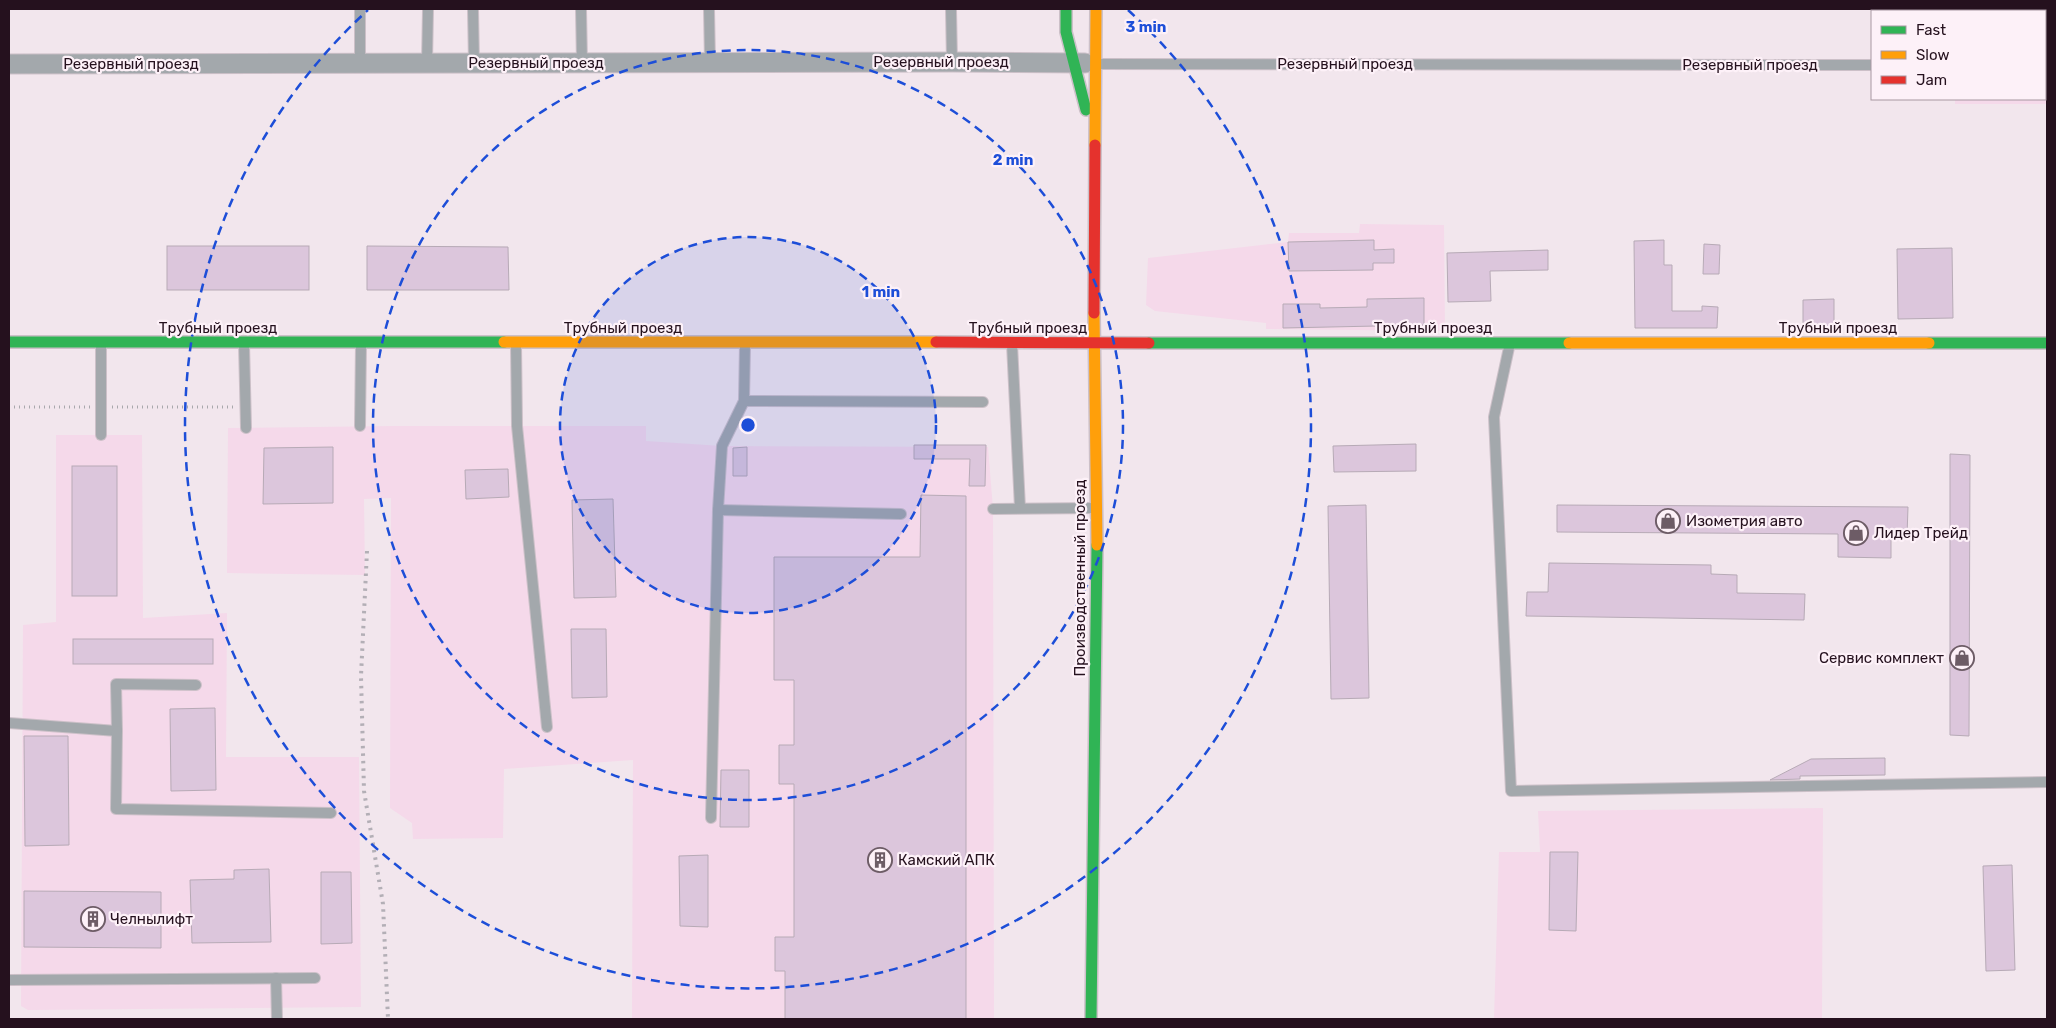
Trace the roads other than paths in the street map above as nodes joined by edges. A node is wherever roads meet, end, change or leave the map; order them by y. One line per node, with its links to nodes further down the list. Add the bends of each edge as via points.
1 (360, 9): 11 (lane)
2 (428, 9): 12 (lane)
3 (473, 9): 13 (lane)
4 (581, 9): 14 (lane)
5 (709, 9): 9 (lane)
6 (951, 9): 10 (lane)
7 (1066, 9): 15 (street, Производственный проезд, via 1066,32)
8 (1096, 9): 17 (street, Производственный проезд)
9 (710, 62): 10 (street, Резервный проезд); 14 (street, Резервный проезд)
10 (952, 62): 15 (street, Резервный проезд)
11 (360, 63): 12 (street, Резервный проезд); 16 (street, Резервный проезд)
12 (427, 63): 13 (street, Резервный проезд)
13 (474, 63): 14 (street, Резервный проезд)
14 (582, 63)
15 (1074, 63): 17 (street, Резервный проезд); 19 (street, Производственный проезд)
16 (9, 64)
17 (1096, 64): 18 (lane, Резервный проезд); 19 (street, Производственный проезд)
18 (1871, 66)
19 (1094, 138): 27 (street, Производственный проезд)
20 (9, 342): 21 (street, Трубный проезд)
21 (101, 343): 22 (street, Трубный проезд); 34 (lane)
22 (244, 343): 23 (street, Трубный проезд); 33 (lane)
23 (361, 343): 24 (street, Трубный проезд); 32 (lane)
24 (516, 343): 25 (street, Трубный проезд); 42 (lane, via 517,426)
25 (745, 343): 26 (street, Трубный проезд); 30 (lane)
26 (1012, 343): 27 (street, Трубный проезд); 35 (lane)
27 (1094, 343): 28 (street, Трубный проезд); 36 (street, Производственный проезд)
28 (1510, 343): 29 (street, Трубный проезд); 44 (lane, via 1494,417 1511,791)
29 (2047, 343)
30 (744, 401): 31 (lane); 38 (lane, via 722,446)
31 (983, 402)
32 (360, 426)
33 (246, 428)
34 (101, 435)
35 (1020, 508): 36 (lane); 37 (lane)
36 (1097, 508): 51 (street, Производственный проезд)
37 (993, 509)
38 (718, 510): 39 (lane); 46 (lane)
39 (901, 514)
40 (196, 685): 43 (lane, via 116,684)
41 (9, 723): 43 (lane)
42 (547, 727)
43 (116, 731): 45 (lane, via 116,809)
44 (2047, 782)
45 (331, 813)
46 (711, 818)
47 (276, 978): 48 (lane); 49 (lane); 50 (lane)
48 (315, 978)
49 (9, 980)
50 (277, 1019)
51 (1091, 1019)

